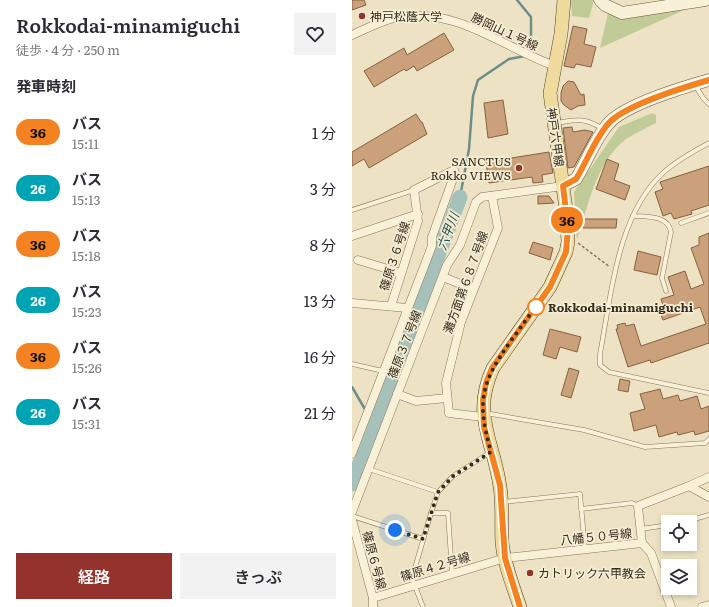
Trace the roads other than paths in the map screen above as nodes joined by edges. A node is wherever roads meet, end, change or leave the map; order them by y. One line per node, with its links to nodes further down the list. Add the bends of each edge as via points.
1 (564, 0): 6 (main road, 神戸六甲線, via 562,34)
2 (600, 0): 4 (street, via 622,13)
3 (701, 0): 4 (street)
4 (672, 3)
5 (352, 35): 6 (street, 勝岡山１号線, via 397,18 426,16 453,20)
6 (555, 66): 10 (main road, 神戸六甲線, via 550,93)
7 (709, 80): 8 (street)
8 (695, 84): 9 (lane); 11 (street, via 638,106 612,120)
9 (709, 104)
10 (554, 123): 11 (lane, via 590,120); 13 (main road, 神戸六甲線)
11 (604, 129): 13 (street, via 576,179)
12 (709, 143): 19 (lane, via 663,172 642,197)
13 (563, 186): 15 (street, 篠原３７号線); 35 (main road, 神戸六甲線, via 568,242 561,265 550,287 492,368 485,390)
14 (414, 190): 16 (lane); 18 (street, 篠原３６号線); 29 (street, via 454,170 432,237 432,246)
15 (492, 196): 24 (street, 篠原３７号線, via 482,197 476,202 460,245); 25 (street, 灘方面第６８７号線, via 498,228)
16 (352, 210)
17 (709, 213): 20 (lane)
18 (418, 214): 21 (street); 23 (street, 篠原３６号線)
19 (633, 216): 26 (lane, via 656,218 666,221 670,226 662,278); 32 (lane, via 616,271 600,365 609,372)
20 (681, 223)
21 (352, 236)
22 (358, 260): 23 (street)
23 (401, 273): 28 (street, 篠原３６号線)
24 (443, 277): 25 (street); 33 (street, 篠原３７号線)
25 (473, 289): 34 (street, 灘方面第６８７号線, via 447,375)
26 (666, 291)
27 (352, 303): 28 (street)
28 (391, 306): 29 (street)
29 (408, 308): 31 (street)
30 (352, 364): 31 (lane)
31 (383, 371): 38 (street)
32 (709, 393)
33 (397, 394): 34 (street, via 416,401); 39 (street, 篠原３７号線)
34 (447, 398): 35 (street, 灘方面第６８７号線, via 449,413)
35 (483, 415): 36 (lane, via 584,430 645,448 705,443); 37 (main road, 神戸六甲線)
36 (709, 440)
37 (491, 452): 42 (lane, via 453,476); 45 (main road, 神戸六甲線)
38 (352, 453)
39 (369, 468): 42 (lane); 44 (street, 篠原３７号線)
40 (709, 477): 41 (street)
41 (689, 486): 43 (street); 46 (street)
42 (438, 492): 49 (lane)
43 (709, 496)
44 (354, 498): 48 (street, 篠原３７号線)
45 (502, 502): 47 (lane, via 580,494); 59 (main road, 神戸六甲線, via 502,543)
46 (638, 506): 47 (lane, via 632,503); 55 (street)
47 (581, 509): 58 (lane)
48 (352, 512)
49 (431, 513): 56 (lane); 60 (lane, via 448,513)
50 (709, 515): 52 (lane)
51 (352, 516): 56 (lane)
52 (697, 518)
53 (352, 520): 62 (street, 篠原６号線)
54 (661, 526): 55 (lane)
55 (641, 528): 57 (street)
56 (423, 539): 61 (lane, via 412,578)
57 (642, 543): 58 (street, 八幡５０号線); 67 (street, 八幡５０号線, via 651,553)
58 (585, 549): 59 (street, 八幡５０号線)
59 (505, 558): 60 (street, 篠原４２号線); 66 (main road, 神戸六甲線)
60 (452, 573): 61 (street, 篠原４２号線)
61 (414, 586): 62 (street, 篠原４２号線); 65 (lane)
62 (373, 598): 64 (street, 篠原６号線)
63 (709, 605): 68 (street)
64 (373, 607)
65 (423, 607)
66 (520, 607)
67 (671, 607)
68 (702, 607)

